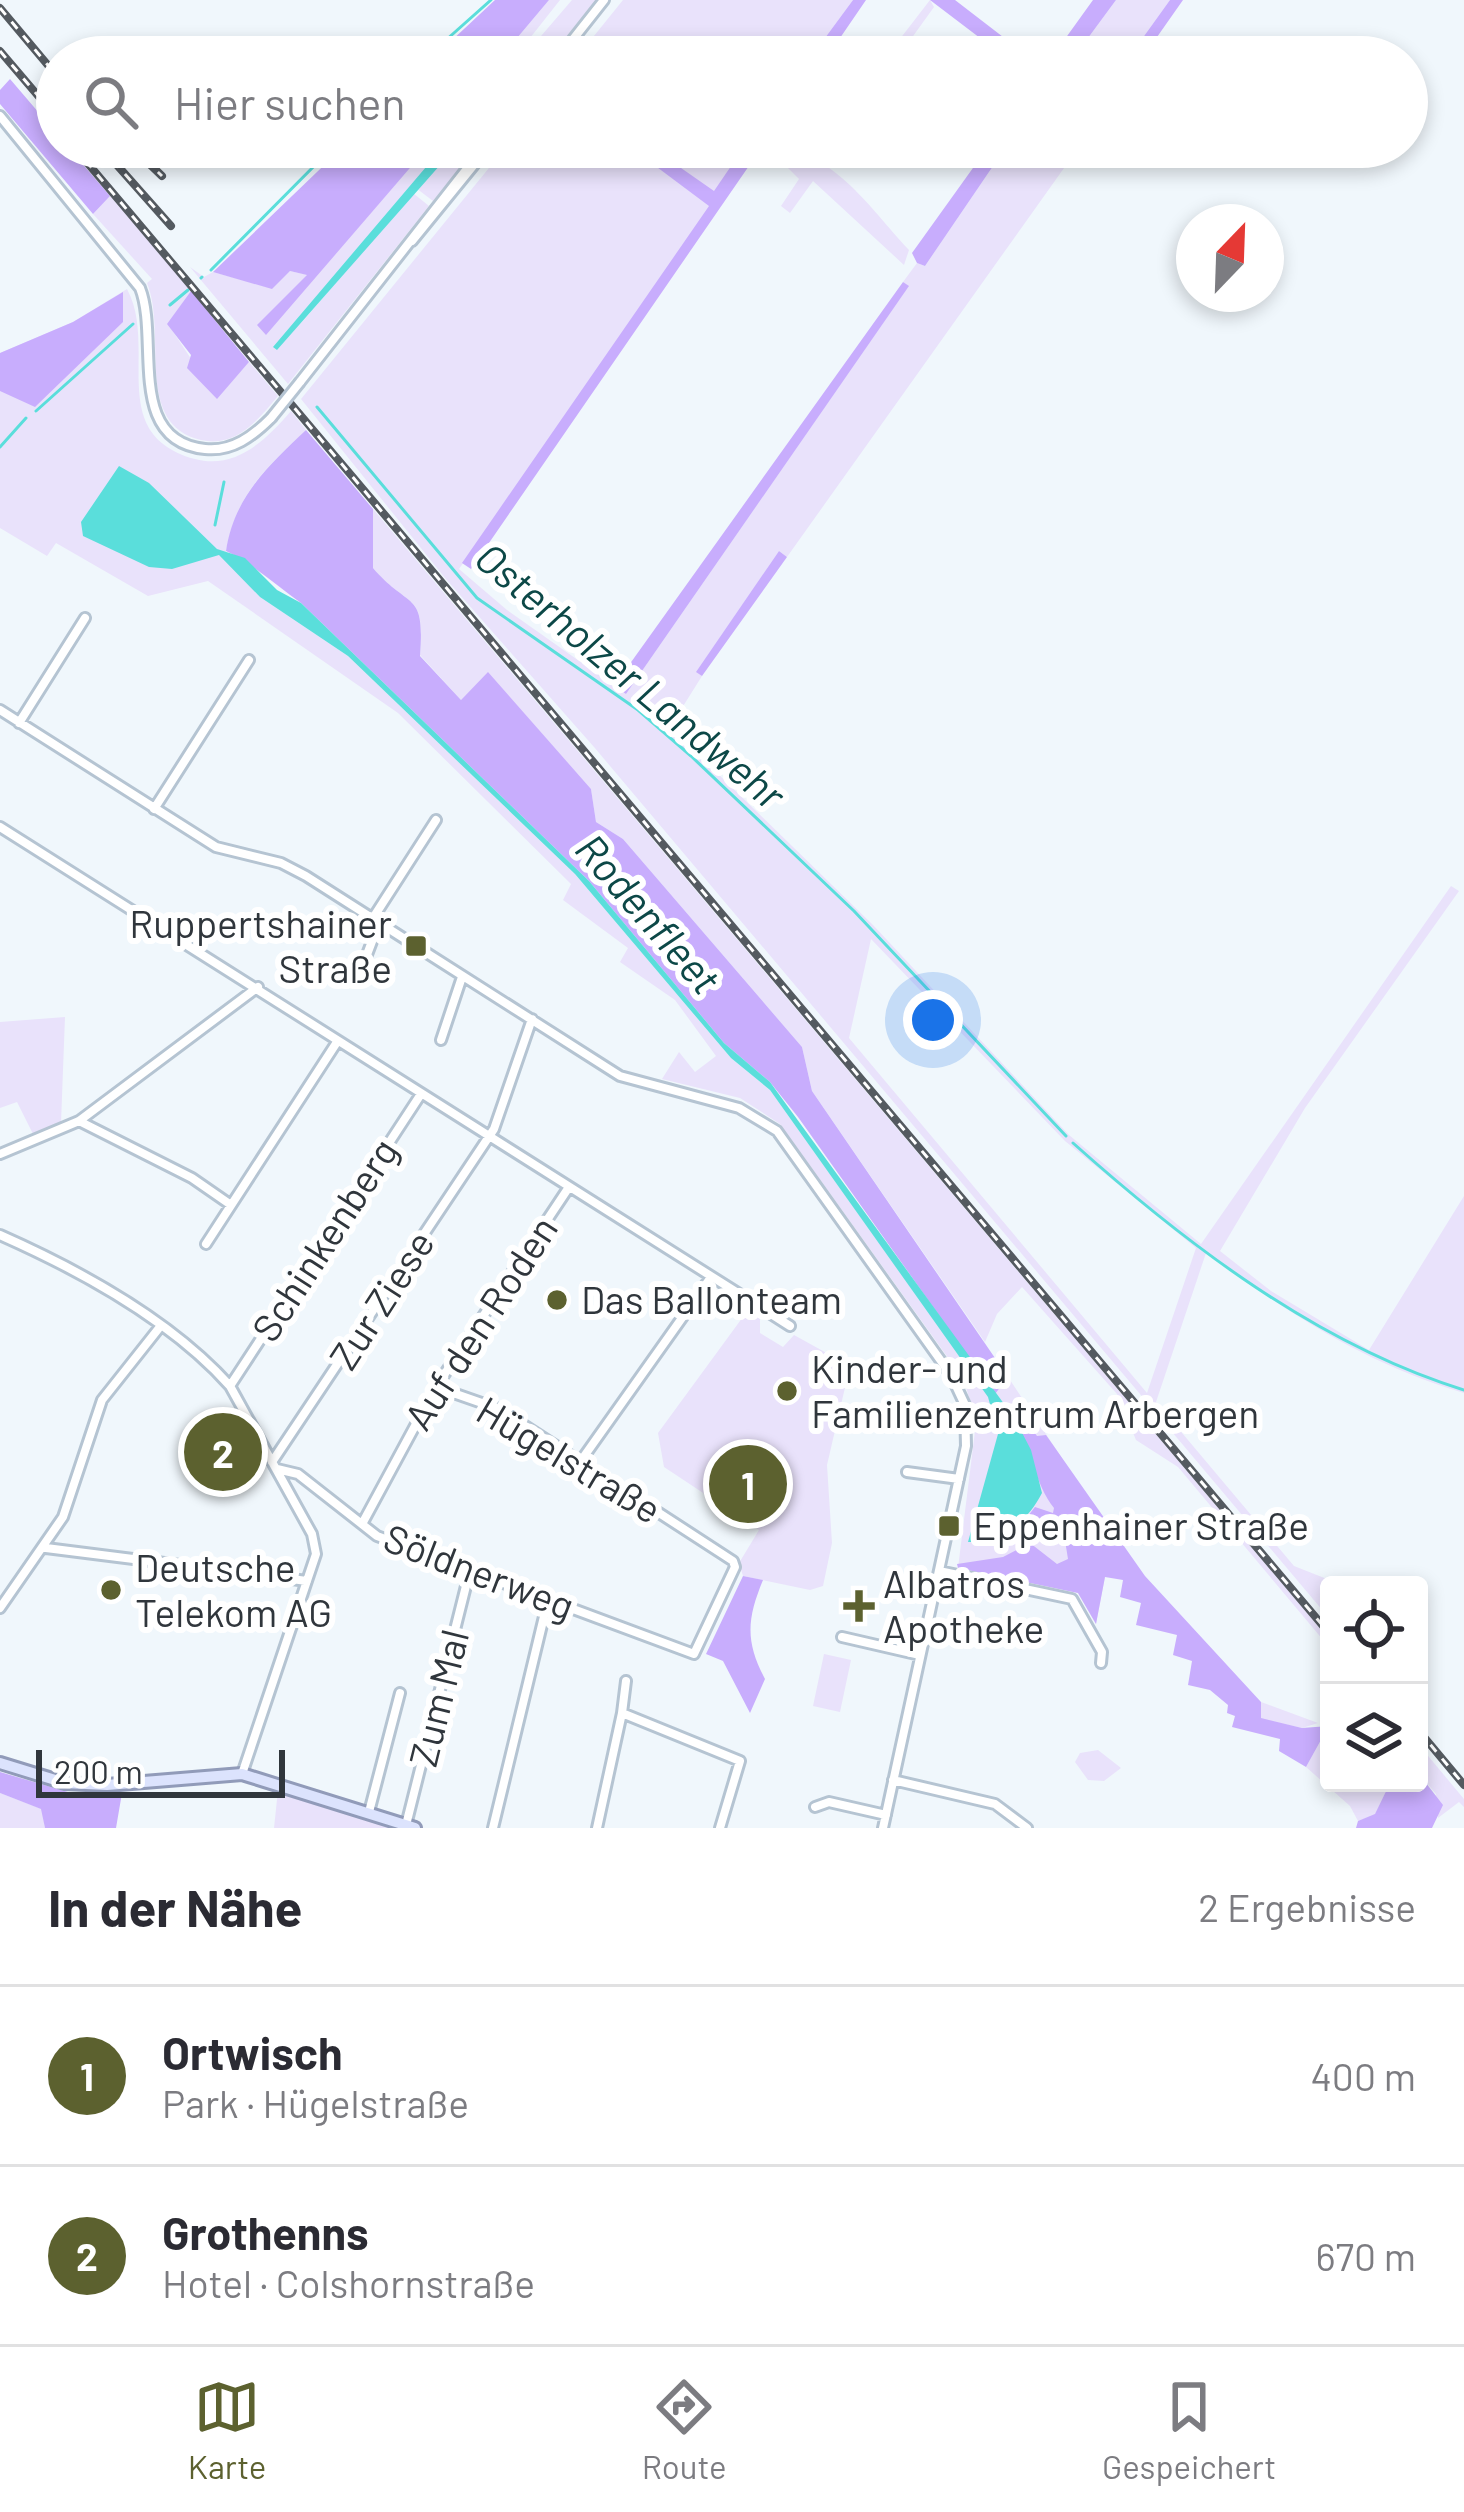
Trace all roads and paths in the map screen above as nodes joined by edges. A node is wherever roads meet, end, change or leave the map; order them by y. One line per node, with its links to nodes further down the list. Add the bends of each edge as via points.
1 (604, 0): 2 (street)
2 (576, 36)
3 (0, 116): 4 (street, bridge)
4 (36, 160)
5 (42, 168): 6 (street, bridge, via 140,288 151,321 149,393 163,426 189,445 219,448 242,442 271,418)
6 (467, 168)
7 (85, 618): 10 (street)
8 (249, 660): 11 (street)
9 (0, 710): 10 (street)
10 (19, 723): 11 (street)
11 (154, 809): 14 (street, via 216,847 291,867)
12 (436, 820): 14 (street)
13 (0, 827): 17 (street)
14 (376, 921): 15 (street); 16 (street)
15 (363, 964)
16 (462, 977): 18 (street); 19 (street)
17 (257, 987): 20 (street); 22 (street)
18 (532, 1019): 23 (street, Zur Ziese); 37 (street, via 630,1081 743,1110 785,1140 962,1394 968,1437)
19 (441, 1040)
20 (337, 1042): 21 (street); 26 (street)
21 (421, 1094): 23 (street); 32 (street, Schinkenberg)
22 (79, 1121): 24 (street); 26 (street)
23 (489, 1137): 25 (street); 35 (street, Zur Ziese)
24 (0, 1154)
25 (568, 1187): 29 (street); 33 (street, Auf den Roden)
26 (231, 1205): 28 (street)
27 (0, 1235): 31 (street)
28 (206, 1244)
29 (711, 1277): 30 (street); 34 (street)
30 (790, 1327)
31 (159, 1328): 32 (street); 39 (street, via 102,1400)
32 (230, 1386): 35 (street)
33 (436, 1387): 34 (street, Hügelstraße, via 499,1409); 38 (street, Auf den Roden)
34 (580, 1462): 46 (street, Hügelstraße, via 733,1561)
35 (274, 1466): 38 (street, Söldnerweg, via 298,1474); 42 (street, via 317,1545)
36 (907, 1472): 37 (street)
37 (959, 1479): 41 (street)
38 (362, 1524): 40 (street, Söldnerweg)
39 (46, 1548): 42 (street); 44 (street)
40 (470, 1570): 43 (street, Söldnerweg); 58 (street, Zum Mal)
41 (939, 1571): 47 (street); 48 (street, via 1072,1599 1102,1652)
42 (307, 1581): 53 (street)
43 (548, 1600): 46 (street, Söldnerweg); 59 (street)
44 (0, 1608)
45 (842, 1637): 47 (street)
46 (694, 1654)
47 (920, 1654): 54 (street)
48 (1100, 1663)
49 (626, 1681): 51 (street)
50 (400, 1693): 56 (street)
51 (622, 1713): 60 (street); 61 (street, via 740,1761)
52 (0, 1763): 53 (main road, via 107,1786)
53 (242, 1774): 56 (main road)
54 (893, 1780): 57 (street); 63 (street, via 995,1804)
55 (815, 1807): 57 (street, via 829,1802)
56 (369, 1812): 58 (main road)
57 (886, 1815): 62 (street)
58 (411, 1826)
59 (493, 1828)
60 (597, 1828)
61 (720, 1828)
62 (883, 1828)
63 (1027, 1828)

